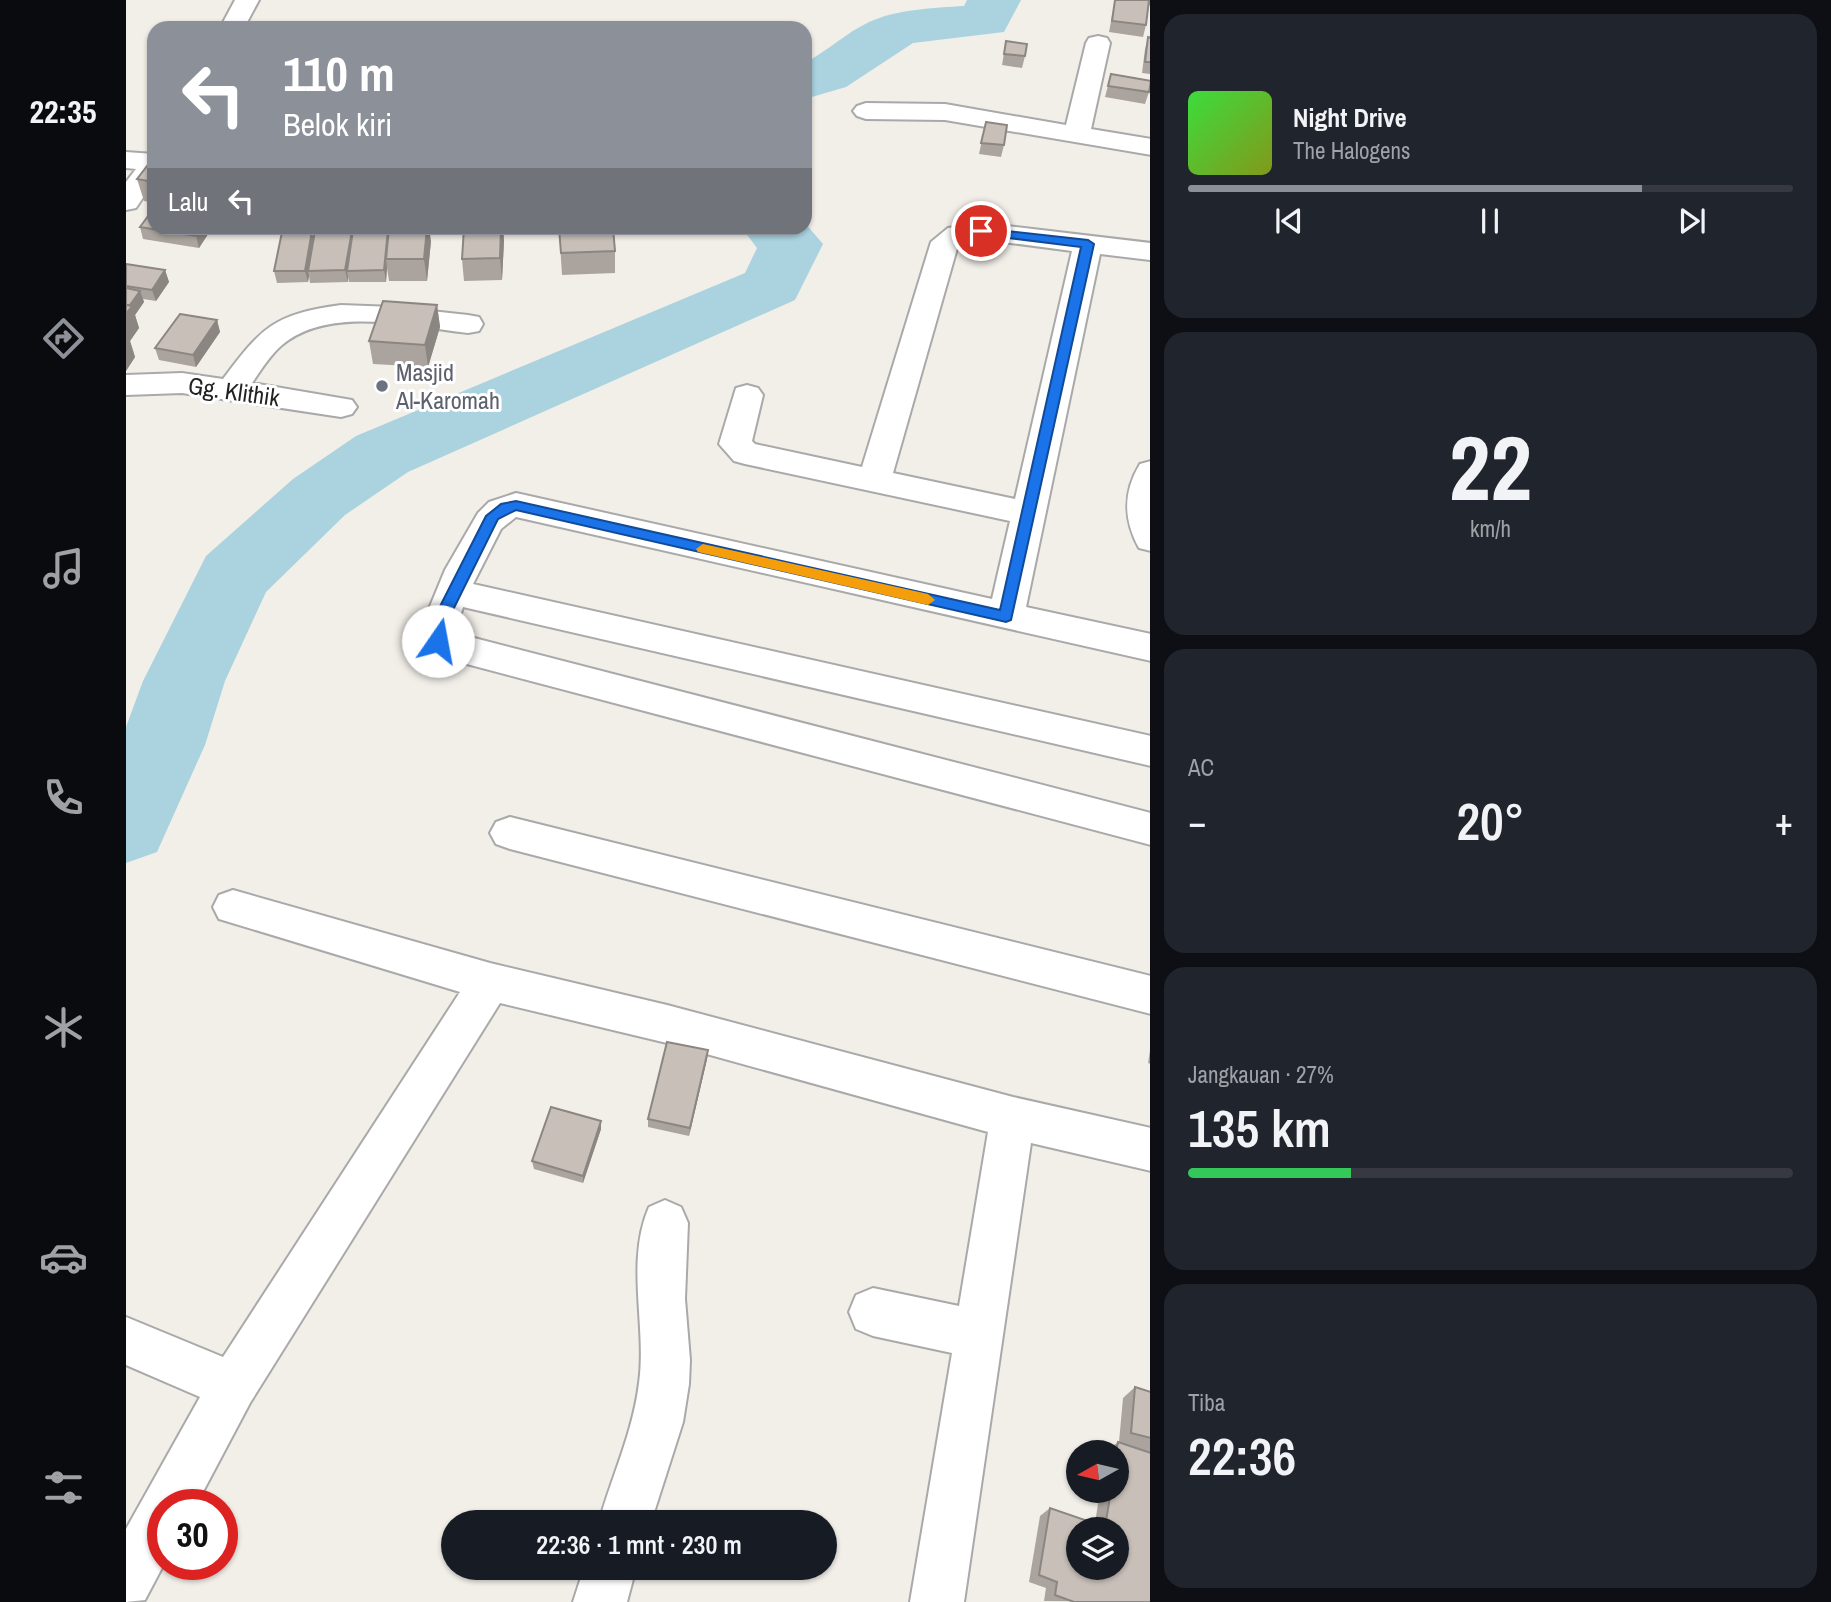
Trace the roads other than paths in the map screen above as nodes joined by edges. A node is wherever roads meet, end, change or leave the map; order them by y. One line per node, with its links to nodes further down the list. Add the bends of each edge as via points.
1 (247, 0): 2 (street)
2 (236, 21)
3 (1098, 43): 5 (street)
4 (866, 111): 5 (street, via 945,112)
5 (1077, 135): 6 (street)
6 (1150, 148)
7 (126, 160): 8 (street)
8 (147, 162)
9 (147, 172): 10 (street)
10 (126, 202)
11 (1088, 244): 12 (street); 19 (street, via 969,231 954,234 945,242); 20 (street)
12 (1150, 252)
13 (468, 324): 15 (street, via 359,315 312,317 271,338)
14 (126, 386): 15 (street, Gg. Klithik, via 182,383)
15 (230, 391): 17 (street, Gg. Klithik)
16 (747, 395): 19 (street, via 735,437 738,449)
17 (341, 407)
18 (1150, 472): 21 (street, via 1143,490)
19 (874, 482): 20 (street)
20 (1030, 514): 23 (street)
21 (1150, 539)
22 (453, 592): 23 (street, via 493,516 516,505); 25 (street); 26 (street, via 438,624 437,638 442,644)
23 (1006, 616): 24 (street)
24 (1150, 648)
25 (1150, 751)
26 (1150, 829)
27 (510, 832): 30 (street)
28 (233, 907): 29 (street)
29 (490, 982): 31 (street, via 667,1024); 37 (street)
30 (1150, 995)
31 (1013, 1118): 32 (street); 35 (street)
32 (1150, 1150)
33 (665, 1223): 39 (street, via 661,1299 664,1384 658,1422)
34 (873, 1312): 35 (street)
35 (980, 1335): 44 (street)
36 (126, 1341): 37 (street)
37 (233, 1386): 38 (street)
38 (177, 1489)
39 (629, 1510)
40 (147, 1543): 42 (street)
41 (606, 1580): 43 (street)
42 (126, 1581)
43 (600, 1602)
44 (937, 1602)

